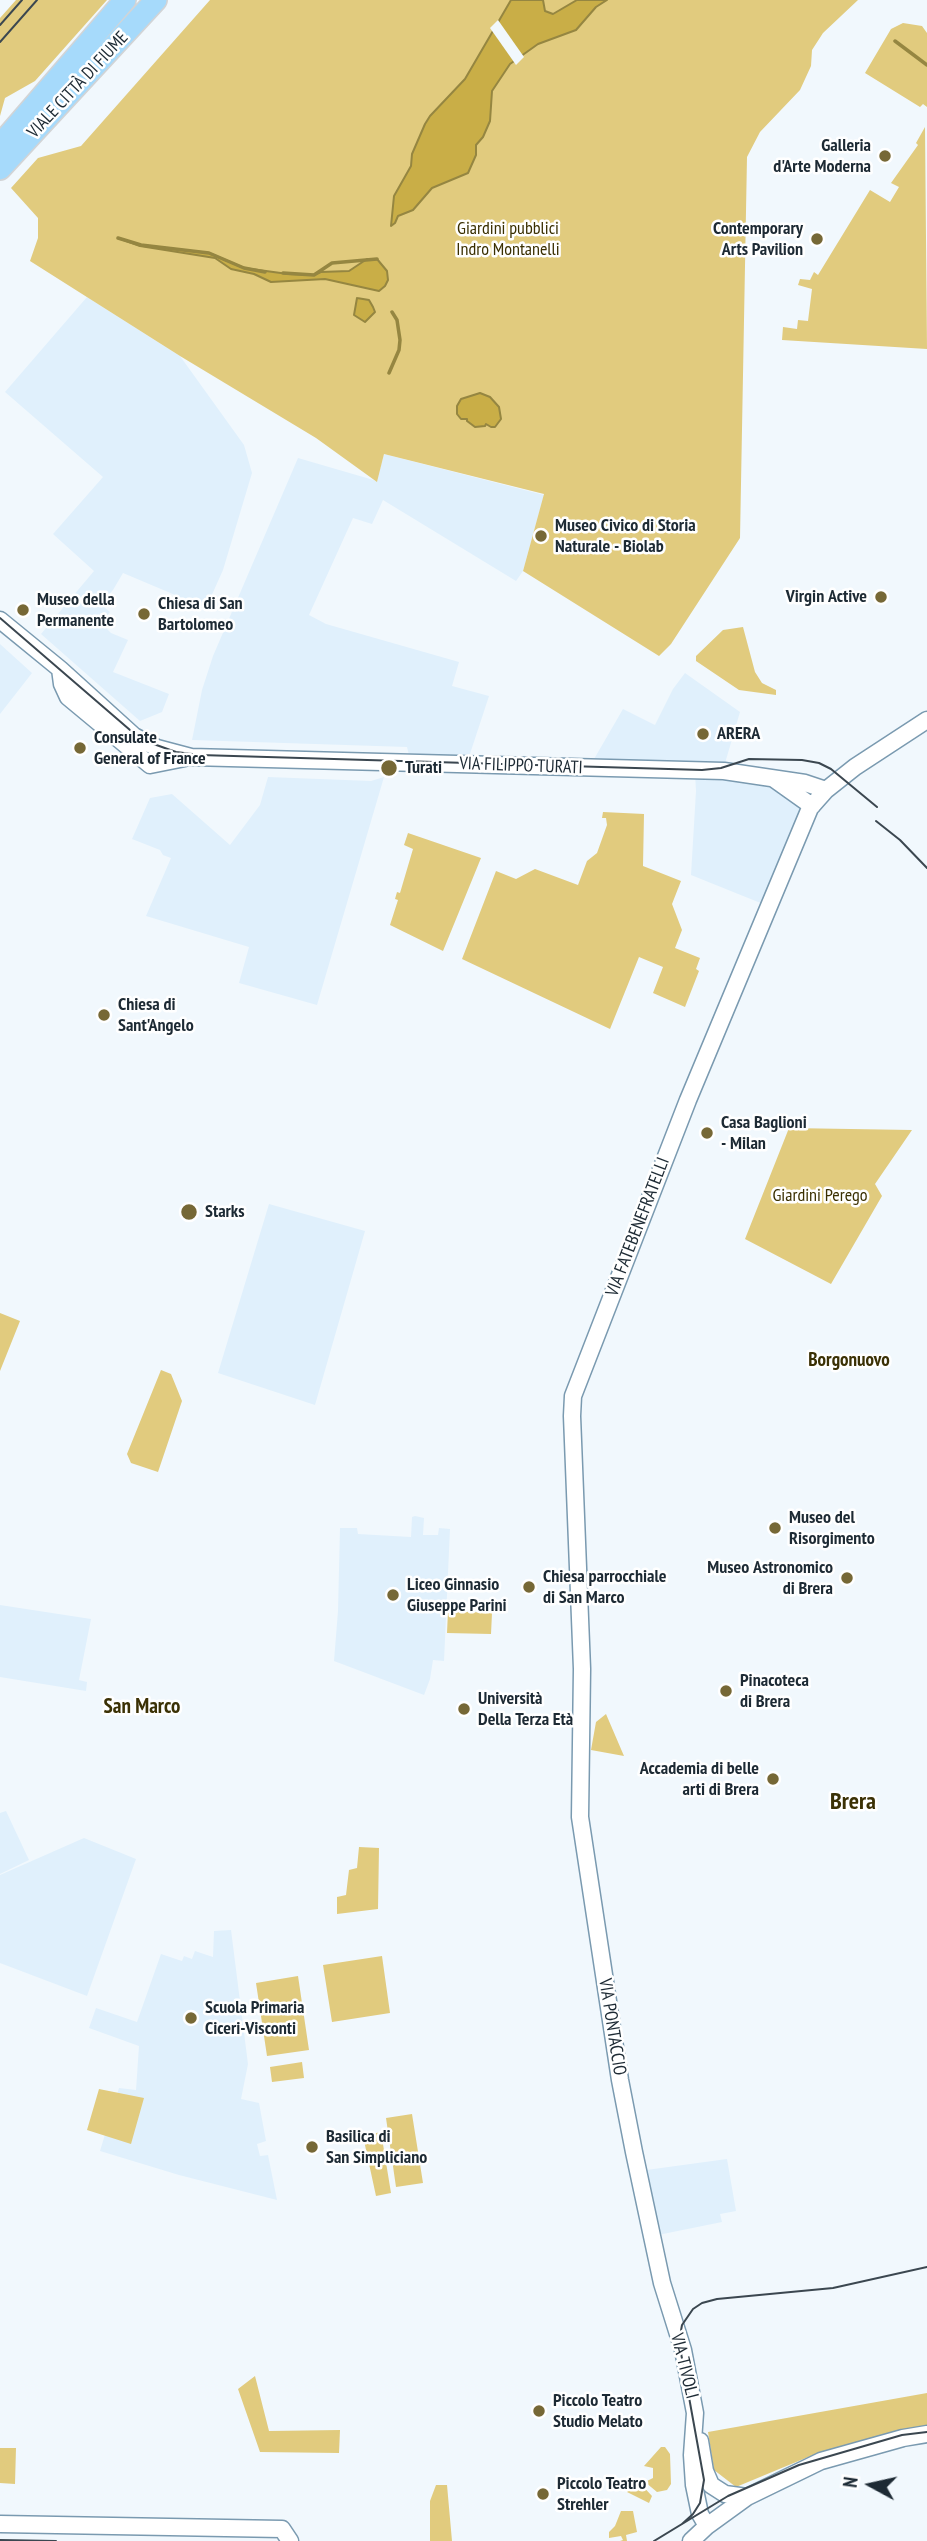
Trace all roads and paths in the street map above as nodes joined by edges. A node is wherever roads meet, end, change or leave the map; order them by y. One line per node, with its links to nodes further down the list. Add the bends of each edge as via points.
1 (125, 0): 3 (main road, VIALE CITTÀ DI FIUME)
2 (156, 0): 4 (main road, VIALE CITTÀ DI FIUME)
3 (0, 145)
4 (0, 169)
5 (0, 620): 6 (street)
6 (60, 669): 8 (street, via 134,736); 8 (street, VIA FILIPPO TURATI, via 68,697 150,765)
7 (927, 720): 10 (street, VIA FATEBENEFRATELLI)
8 (191, 757): 9 (street, VIA FILIPPO TURATI, via 202,752 258,753 277,760 724,771)
9 (774, 779): 10 (street, VIA FILIPPO TURATI); 11 (street)
10 (823, 787): 11 (street, VIA FATEBENEFRATELLI)
11 (812, 806): 12 (street, VIA FATEBENEFRATELLI, via 575,1387)
12 (580, 1749): 13 (street, VIA PONTACCIO, via 580,1817 618,2066)
13 (667, 2303): 14 (street, VIA TIVOLI, via 683,2350)
14 (694, 2421): 16 (street); 19 (street, via 694,2485)
15 (927, 2434): 17 (street, via 821,2461)
16 (705, 2472): 17 (street, via 719,2491); 19 (street)
17 (747, 2497): 19 (street)
18 (0, 2524): 20 (street)
19 (708, 2534): 21 (street)
20 (286, 2535)
21 (691, 2541)

